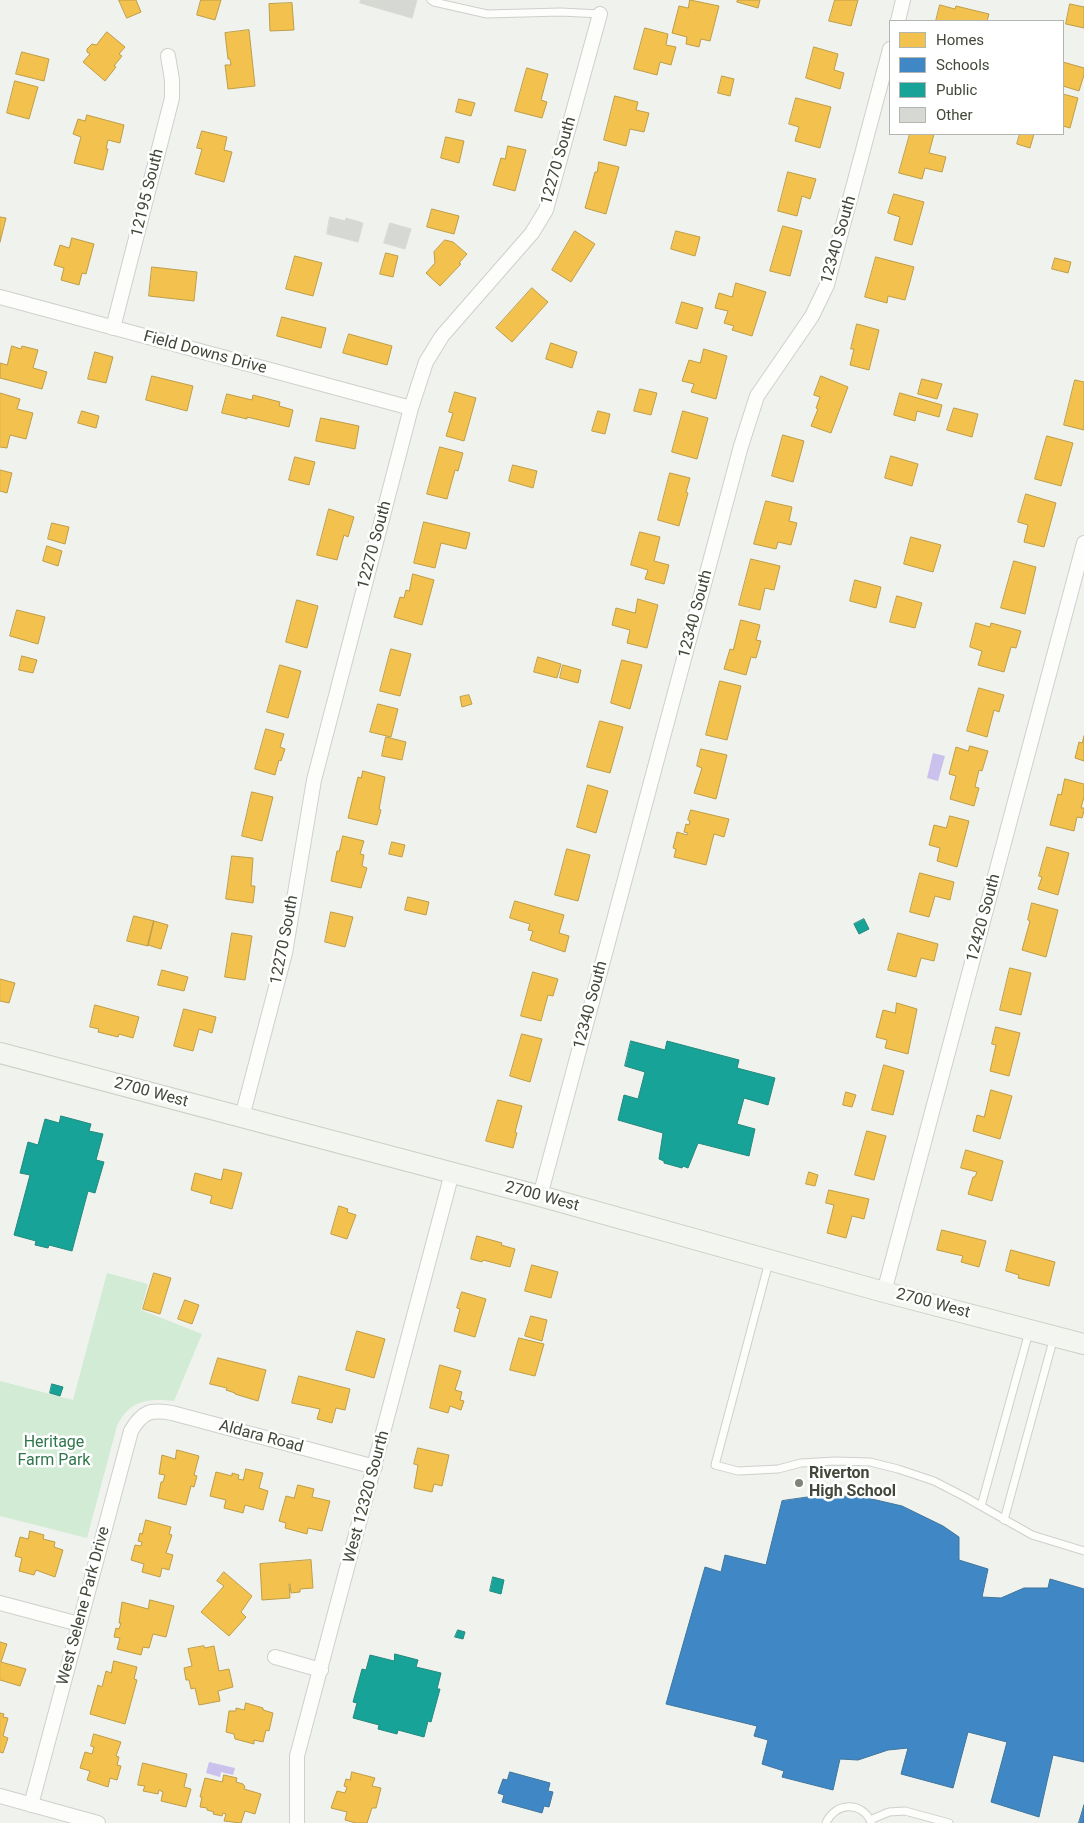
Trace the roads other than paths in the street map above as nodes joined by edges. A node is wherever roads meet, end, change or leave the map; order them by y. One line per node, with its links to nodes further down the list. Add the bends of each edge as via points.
1 (431, 0): 3 (lane, via 487,14)
2 (903, 0): 4 (street)
3 (600, 14): 9 (street, 12270 South, via 546,210 532,232 442,336 426,362)
4 (898, 20)
5 (889, 53): 14 (street, 12340 South, via 827,285 812,316 757,396 740,446)
6 (168, 56): 8 (street, 12195 South, via 172,98)
7 (0, 297): 8 (street, Field Downs Drive)
8 (113, 328): 9 (street, Field Downs Drive)
9 (411, 408): 12 (street, 12270 South, via 314,780 285,953)
10 (1084, 543): 16 (street, 12420 South)
11 (0, 1053): 12 (main road, 2700 West)
12 (242, 1117): 13 (main road, 2700 West)
13 (452, 1173): 14 (main road, 2700 West); 21 (street, West 12320 Sourth)
14 (540, 1196): 15 (main road, 2700 West)
15 (769, 1260): 16 (main road, 2700 West); 22 (lane, via 715,1465 738,1471 778,1469 801,1463 870,1462 934,1481)
16 (884, 1292): 17 (main road, 2700 West)
17 (1030, 1330): 18 (main road, 2700 West); 22 (lane)
18 (1054, 1336): 19 (main road, 2700 West); 23 (lane)
19 (1084, 1344)
20 (147, 1413): 21 (street, Aldara Road, via 158,1410 172,1413); 26 (street, West Selene Park Drive, via 138,1419 131,1431)
21 (375, 1467): 28 (street, West 12320 Sourth)
22 (981, 1506): 23 (lane)
23 (1004, 1520): 24 (lane, via 1032,1535)
24 (1084, 1551)
25 (0, 1603): 26 (street)
26 (79, 1624): 30 (street, West Selene Park Drive)
27 (275, 1657): 28 (street)
28 (321, 1670): 33 (street, West 12320 Sourth, via 297,1756)
29 (0, 1796): 30 (street)
30 (31, 1805): 32 (street)
31 (871, 1821): 34 (lane, via 860,1809 848,1806 836,1810); 35 (lane, via 889,1812 906,1811)
32 (98, 1823)
33 (297, 1823)
34 (826, 1823)
35 (949, 1823)

